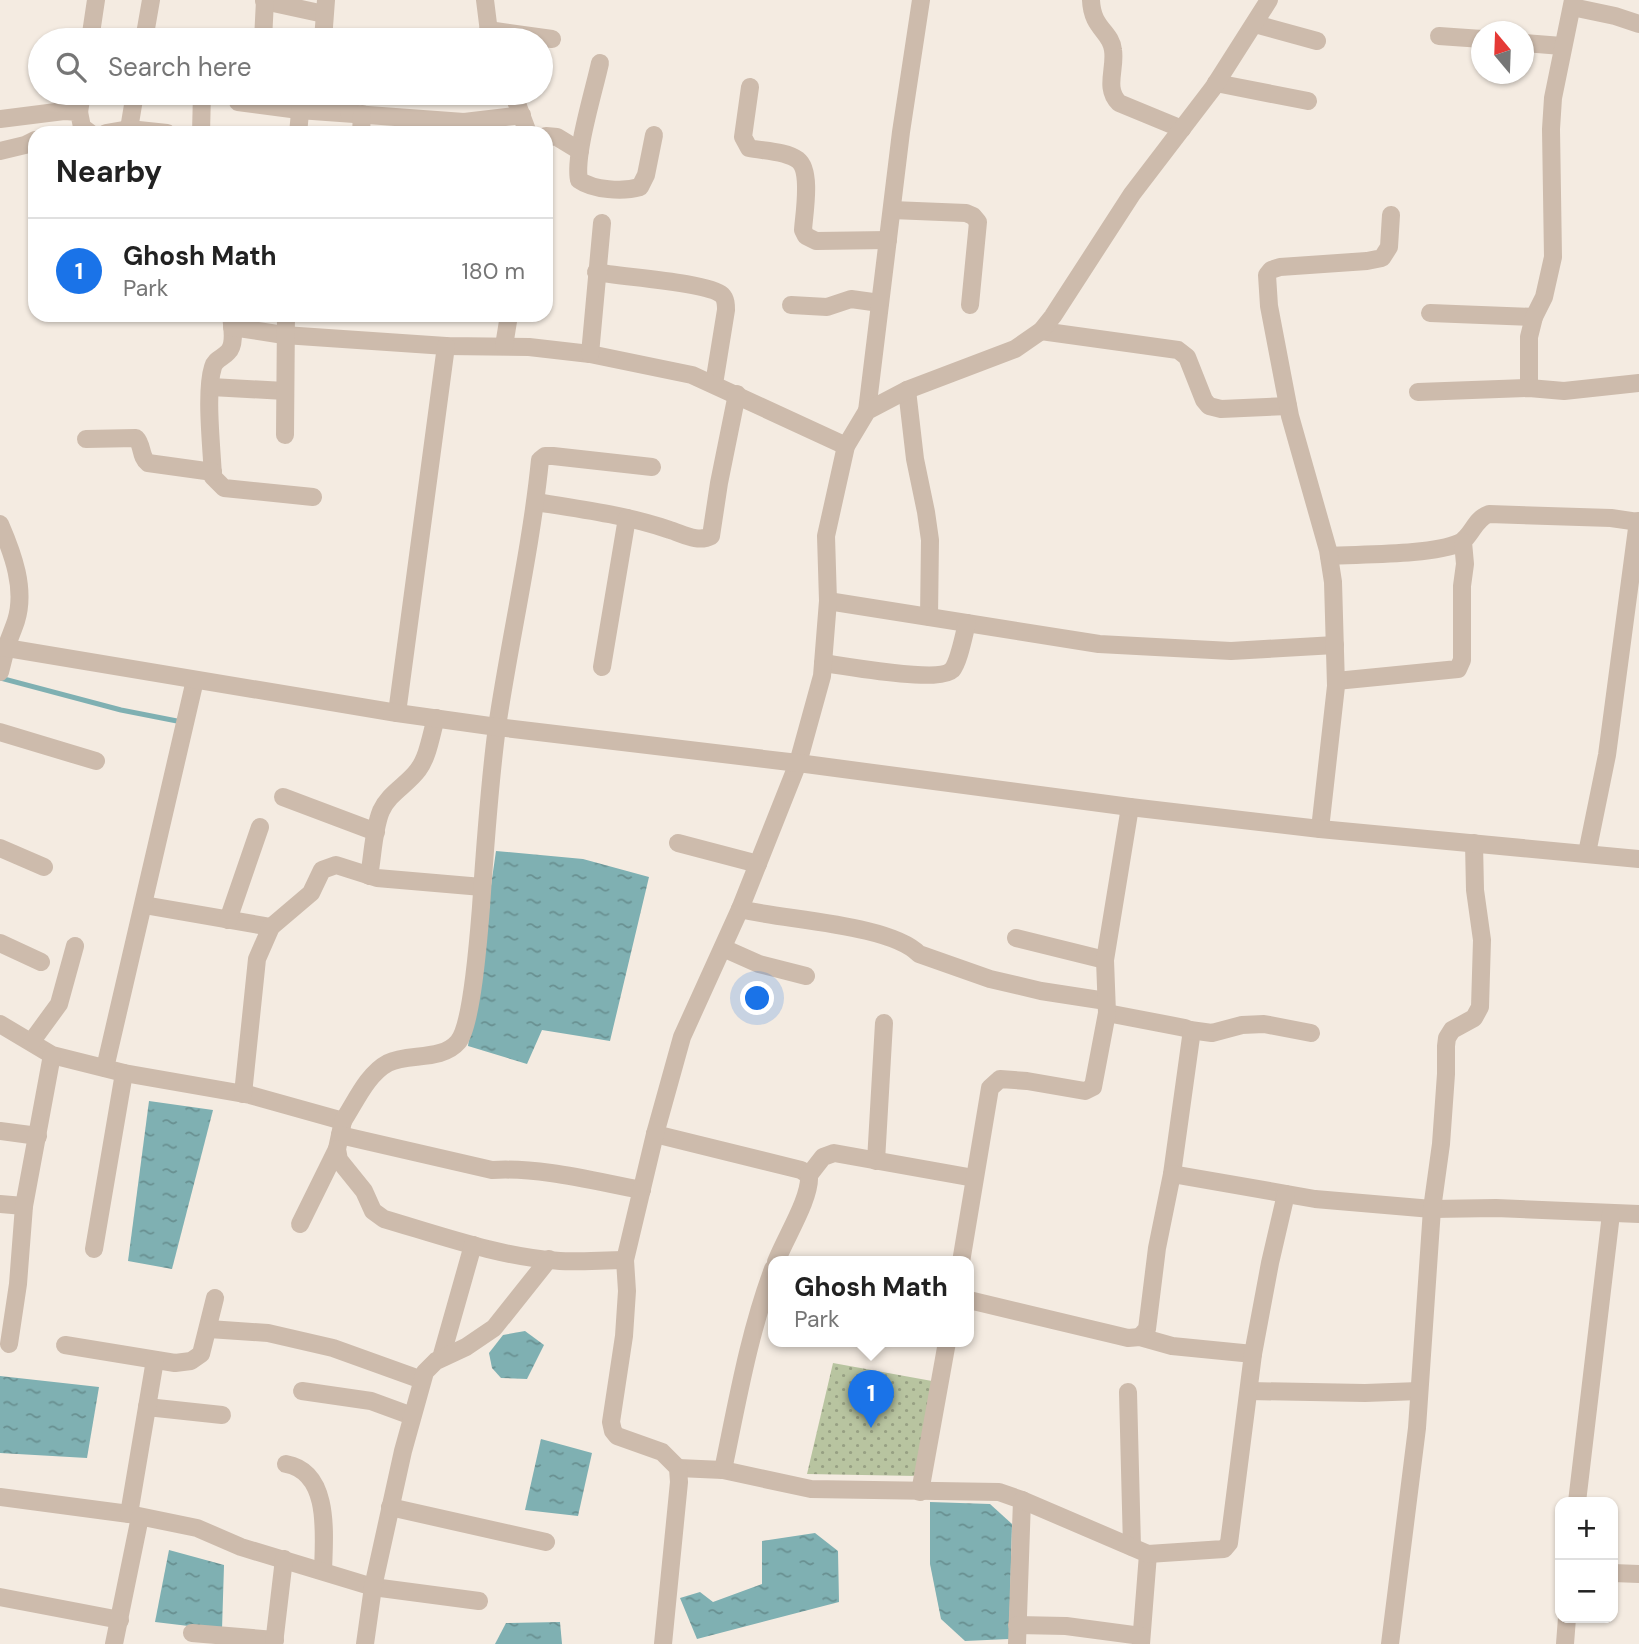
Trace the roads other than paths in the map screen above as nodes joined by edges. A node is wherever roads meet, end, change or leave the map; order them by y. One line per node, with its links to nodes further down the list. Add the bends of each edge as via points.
1 (96, 0): 12 (street)
2 (150, 0): 13 (street)
3 (485, 0): 16 (street)
4 (921, 0): 51 (street)
5 (1091, 0): 45 (street, via 1097,26 1111,41 1114,52 1113,97)
6 (265, 1): 9 (street); 14 (street)
7 (1266, 1): 10 (street)
8 (1572, 4): 11 (street); 21 (street)
9 (325, 7): 15 (street)
10 (1255, 24): 19 (street); 23 (street)
11 (1639, 24)
12 (92, 28)
13 (146, 28)
14 (264, 28)
15 (324, 28)
16 (488, 28)
17 (1438, 36): 18 (street)
18 (1471, 38)
19 (1317, 41)
20 (1534, 44): 21 (street)
21 (1562, 46): 60 (street, via 1551,129 1553,257)
22 (600, 63): 50 (street)
23 (1216, 83): 25 (street); 45 (street)
24 (750, 87): 54 (street, via 745,144 792,157 804,168 806,236 817,241)
25 (1308, 101)
26 (80, 105): 33 (street)
27 (133, 105): 40 (street)
28 (202, 105): 41 (street)
29 (300, 105): 42 (street)
30 (315, 105): 34 (street)
31 (354, 105): 34 (street)
32 (518, 105): 36 (street)
33 (79, 112): 35 (street); 39 (street)
34 (355, 113): 36 (street, via 464,122); 43 (street)
35 (37, 115): 37 (street); 38 (street)
36 (522, 115): 44 (street)
37 (0, 119)
38 (38, 126)
39 (82, 126)
40 (130, 126)
41 (201, 126)
42 (298, 126)
43 (359, 126)
44 (526, 126)
45 (1182, 129): 65 (street, via 1132,194)
46 (654, 135): 50 (street, via 643,184 634,189 600,187 579,180)
47 (553, 136): 50 (street)
48 (28, 144): 49 (street)
49 (0, 151)
50 (580, 151)
51 (892, 210): 54 (street); 58 (street, via 966,213 978,222)
52 (1391, 215): 78 (street, via 1389,247 1382,258 1280,267 1267,275)
53 (602, 223): 55 (street)
54 (888, 240): 56 (street)
55 (596, 272): 69 (street); 71 (street, via 675,282 722,295 726,310)
56 (880, 303): 57 (street, via 851,299 827,307); 79 (street)
57 (791, 305)
58 (970, 305)
59 (1430, 313): 60 (street)
60 (1534, 317): 73 (street, via 1529,337)
61 (232, 322): 72 (street, via 232,345 215,362)
62 (236, 322): 66 (street)
63 (286, 322): 66 (street)
64 (508, 322): 68 (street)
65 (1041, 331): 74 (street, via 1015,349); 78 (street, via 1178,350 1187,357 1209,406)
66 (285, 335): 67 (street); 75 (street)
67 (446, 346): 68 (street); 102 (street)
68 (505, 346): 69 (street)
69 (590, 354): 71 (street, via 692,375)
70 (1639, 383): 73 (street, via 1564,391)
71 (714, 384): 77 (street)
72 (211, 387): 75 (street); 84 (street)
73 (1529, 388): 76 (street)
74 (907, 390): 79 (street); 93 (street, via 930,540)
75 (285, 391): 80 (street)
76 (1418, 392)
77 (737, 394): 82 (street); 87 (street, via 711,536 692,537)
78 (1288, 406): 91 (street)
79 (867, 411): 82 (street)
80 (285, 435)
81 (86, 439): 84 (street, via 136,439 148,463)
82 (846, 446): 92 (street, via 826,537)
83 (652, 467): 86 (street, via 545,456 540,460)
84 (213, 472): 85 (street, via 225,488)
85 (313, 497)
86 (536, 502): 87 (street); 104 (street)
87 (627, 518): 98 (street)
88 (1638, 522): 90 (street, via 1489,514); 116 (street, via 1607,754)
89 (0, 524): 95 (street, via 12,551 19,592 16,621)
90 (1463, 542): 91 (street, via 1433,550); 101 (street, via 1462,660 1458,668)
91 (1329, 556): 96 (street)
92 (828, 601): 93 (street); 97 (street)
93 (929, 617): 94 (street)
94 (967, 623): 96 (street, via 1136,647 1231,651); 97 (street, via 956,664 944,674 905,674)
95 (5, 644): 99 (street); 100 (street)
96 (1335, 645): 101 (street)
97 (823, 663): 107 (street)
98 (602, 667)
99 (0, 672)
100 (195, 680): 102 (street); 122 (street)
101 (1336, 681): 111 (street)
102 (397, 713): 103 (street)
103 (436, 718): 104 (street); 112 (street, via 422,763 388,799)
104 (497, 727): 107 (street); 121 (street)
105 (0, 732): 106 (street)
106 (96, 761)
107 (798, 763): 109 (street); 118 (street)
108 (283, 797): 112 (street)
109 (1130, 807): 111 (street); 130 (street)
110 (260, 827): 124 (street)
111 (1320, 829): 114 (street)
112 (376, 832): 120 (street)
113 (678, 843): 118 (street)
114 (1474, 843): 116 (street); 155 (street, via 1482,940 1480,1007 1474,1018 1447,1038)
115 (0, 848): 119 (street)
116 (1587, 853): 117 (street)
117 (1639, 859)
118 (758, 864): 123 (street)
119 (44, 867)
120 (369, 876): 121 (street); 125 (street, via 328,866 311,894)
121 (482, 887): 145 (street, via 466,1021 459,1041 433,1054 389,1062 374,1073)
122 (144, 905): 124 (street); 140 (street)
123 (740, 909): 129 (street); 133 (street, via 890,937 919,954 990,979)
124 (228, 920): 125 (street)
125 (271, 927): 142 (street, via 257,959)
126 (1016, 938): 130 (street)
127 (0, 943): 131 (street)
128 (75, 946): 138 (street, via 60,1004)
129 (723, 948): 132 (street, via 759,964); 144 (street, via 682,1037)
130 (1105, 960): 133 (street)
131 (41, 962)
132 (806, 976)
133 (1107, 1007): 136 (street); 150 (street, via 1093,1087 1084,1091 1000,1079 990,1088)
134 (884, 1023): 147 (street)
135 (0, 1024): 138 (street)
136 (1190, 1030): 137 (street, via 1212,1033 1264,1024); 148 (street)
137 (1311, 1033)
138 (32, 1041): 139 (street)
139 (51, 1055): 140 (street); 146 (street)
140 (105, 1068): 141 (street)
141 (124, 1073): 142 (street); 160 (street)
142 (243, 1094): 145 (street)
143 (0, 1131): 146 (street)
144 (655, 1134): 149 (street); 151 (street)
145 (340, 1135): 151 (street, via 492,1170); 158 (street); 159 (street, via 339,1160 364,1191 373,1211 384,1220)
146 (38, 1136): 154 (street)
147 (876, 1161): 149 (street, via 828,1154); 150 (street)
148 (1172, 1174): 152 (street); 170 (street, via 1147,1329)
149 (809, 1175): 161 (street, via 806,1197)
150 (974, 1178): 162 (street)
151 (642, 1190): 164 (street)
152 (1286, 1194): 155 (street); 174 (street)
153 (0, 1204): 154 (street)
154 (24, 1206): 165 (street)
155 (1432, 1209): 156 (street); 180 (street)
156 (1611, 1214): 157 (street); 190 (street)
157 (1639, 1214)
158 (299, 1224)
159 (473, 1245): 163 (street); 175 (street)
160 (94, 1250)
161 (778, 1256)
162 (962, 1256)
163 (549, 1259): 164 (street); 175 (street, via 494,1328 467,1347)
164 (625, 1260): 186 (street, via 624,1336 613,1431 662,1452)
165 (9, 1283): 171 (street)
166 (768, 1295): 187 (street)
167 (215, 1298): 169 (street)
168 (974, 1301): 170 (street, via 1128,1338)
169 (209, 1329): 176 (street, via 201,1354 191,1361); 177 (street, via 268,1333 333,1348)
170 (1140, 1337): 174 (street, via 1172,1346)
171 (9, 1344)
172 (65, 1345): 176 (street)
173 (946, 1347): 188 (street)
174 (1253, 1354): 179 (street)
175 (441, 1357): 177 (street)
176 (155, 1360): 182 (street)
177 (422, 1380): 184 (street)
178 (302, 1391): 184 (street, via 371,1401)
179 (1249, 1391): 180 (street); 195 (street, via 1229,1543 1224,1549)
180 (1419, 1391): 213 (street)
181 (1129, 1392): 195 (street)
182 (147, 1407): 183 (street); 193 (street)
183 (222, 1415)
184 (412, 1416): 192 (street)
185 (286, 1464): 197 (street, via 307,1473 321,1502)
186 (678, 1468): 187 (street); 211 (street)
187 (723, 1470): 188 (street, via 811,1489)
188 (920, 1492): 191 (street, via 999,1492)
189 (0, 1497): 193 (street)
190 (1578, 1497)
191 (1022, 1500): 195 (street); 205 (street)
192 (390, 1507): 194 (street); 200 (street)
193 (134, 1516): 196 (street, via 197,1528); 203 (street)
194 (546, 1542)
195 (1140, 1551): 207 (street)
196 (284, 1559): 197 (street); 208 (street)
197 (323, 1571): 200 (street)
198 (1618, 1573): 199 (street)
199 (1639, 1574)
200 (373, 1587): 202 (street); 210 (street)
201 (0, 1597): 203 (street)
202 (479, 1601)
203 (120, 1620): 209 (street)
204 (1567, 1623): 214 (street)
205 (1017, 1625): 207 (street, via 1066,1626); 212 (street)
206 (192, 1633): 208 (street)
207 (1141, 1640)
208 (275, 1642)
209 (114, 1644)
210 (365, 1644)
211 (663, 1644)
212 (1017, 1644)
213 (1390, 1644)
214 (1565, 1644)

